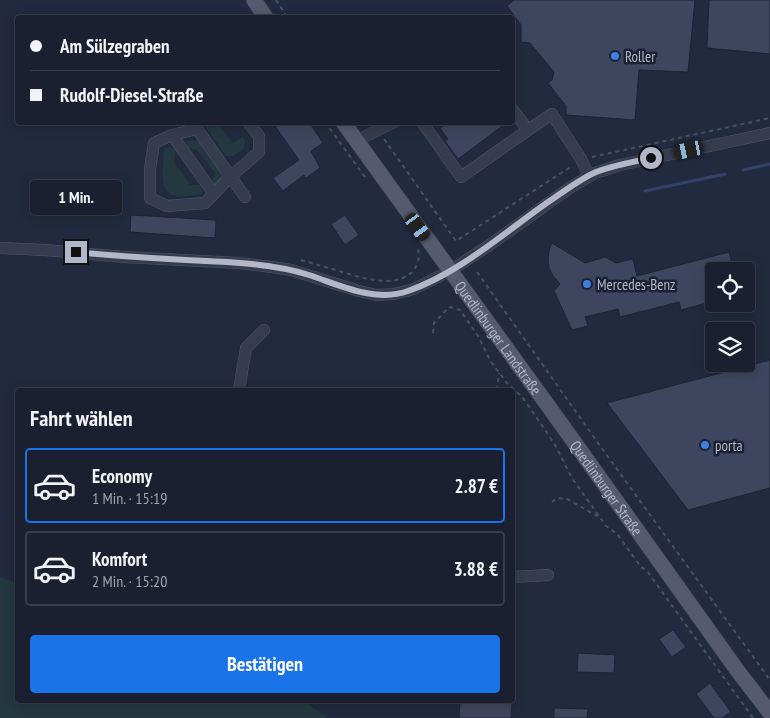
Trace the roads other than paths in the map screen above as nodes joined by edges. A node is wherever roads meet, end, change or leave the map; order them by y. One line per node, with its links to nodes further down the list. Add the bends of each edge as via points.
1 (254, 0): 2 (main road)
2 (264, 15)
3 (515, 113): 9 (street)
4 (251, 125): 13 (street, via 260,136 259,152)
5 (345, 125): 12 (main road, Quedlinburger Landstraße)
6 (389, 125): 12 (street)
7 (424, 125): 9 (street, via 461,177)
8 (197, 126): 11 (street); 13 (street)
9 (528, 130): 14 (street, via 552,114)
10 (770, 133): 14 (street, via 620,164)
11 (172, 135): 15 (street); 15 (street, via 154,143 150,198 167,206 205,203)
12 (356, 141): 18 (main road, Quedlinburger Landstraße)
13 (231, 176): 15 (street); 16 (street)
14 (589, 176): 18 (street)
15 (214, 194)
16 (245, 197)
17 (0, 248): 18 (street, via 264,266 291,270 377,295 409,291)
18 (450, 271): 21 (main road, Quedlinburger Landstraße)
19 (264, 330): 20 (street, via 246,348)
20 (239, 388)
21 (567, 432): 24 (main road, Quedlinburger Straße)
22 (548, 575): 23 (street)
23 (515, 577)
24 (770, 713)

